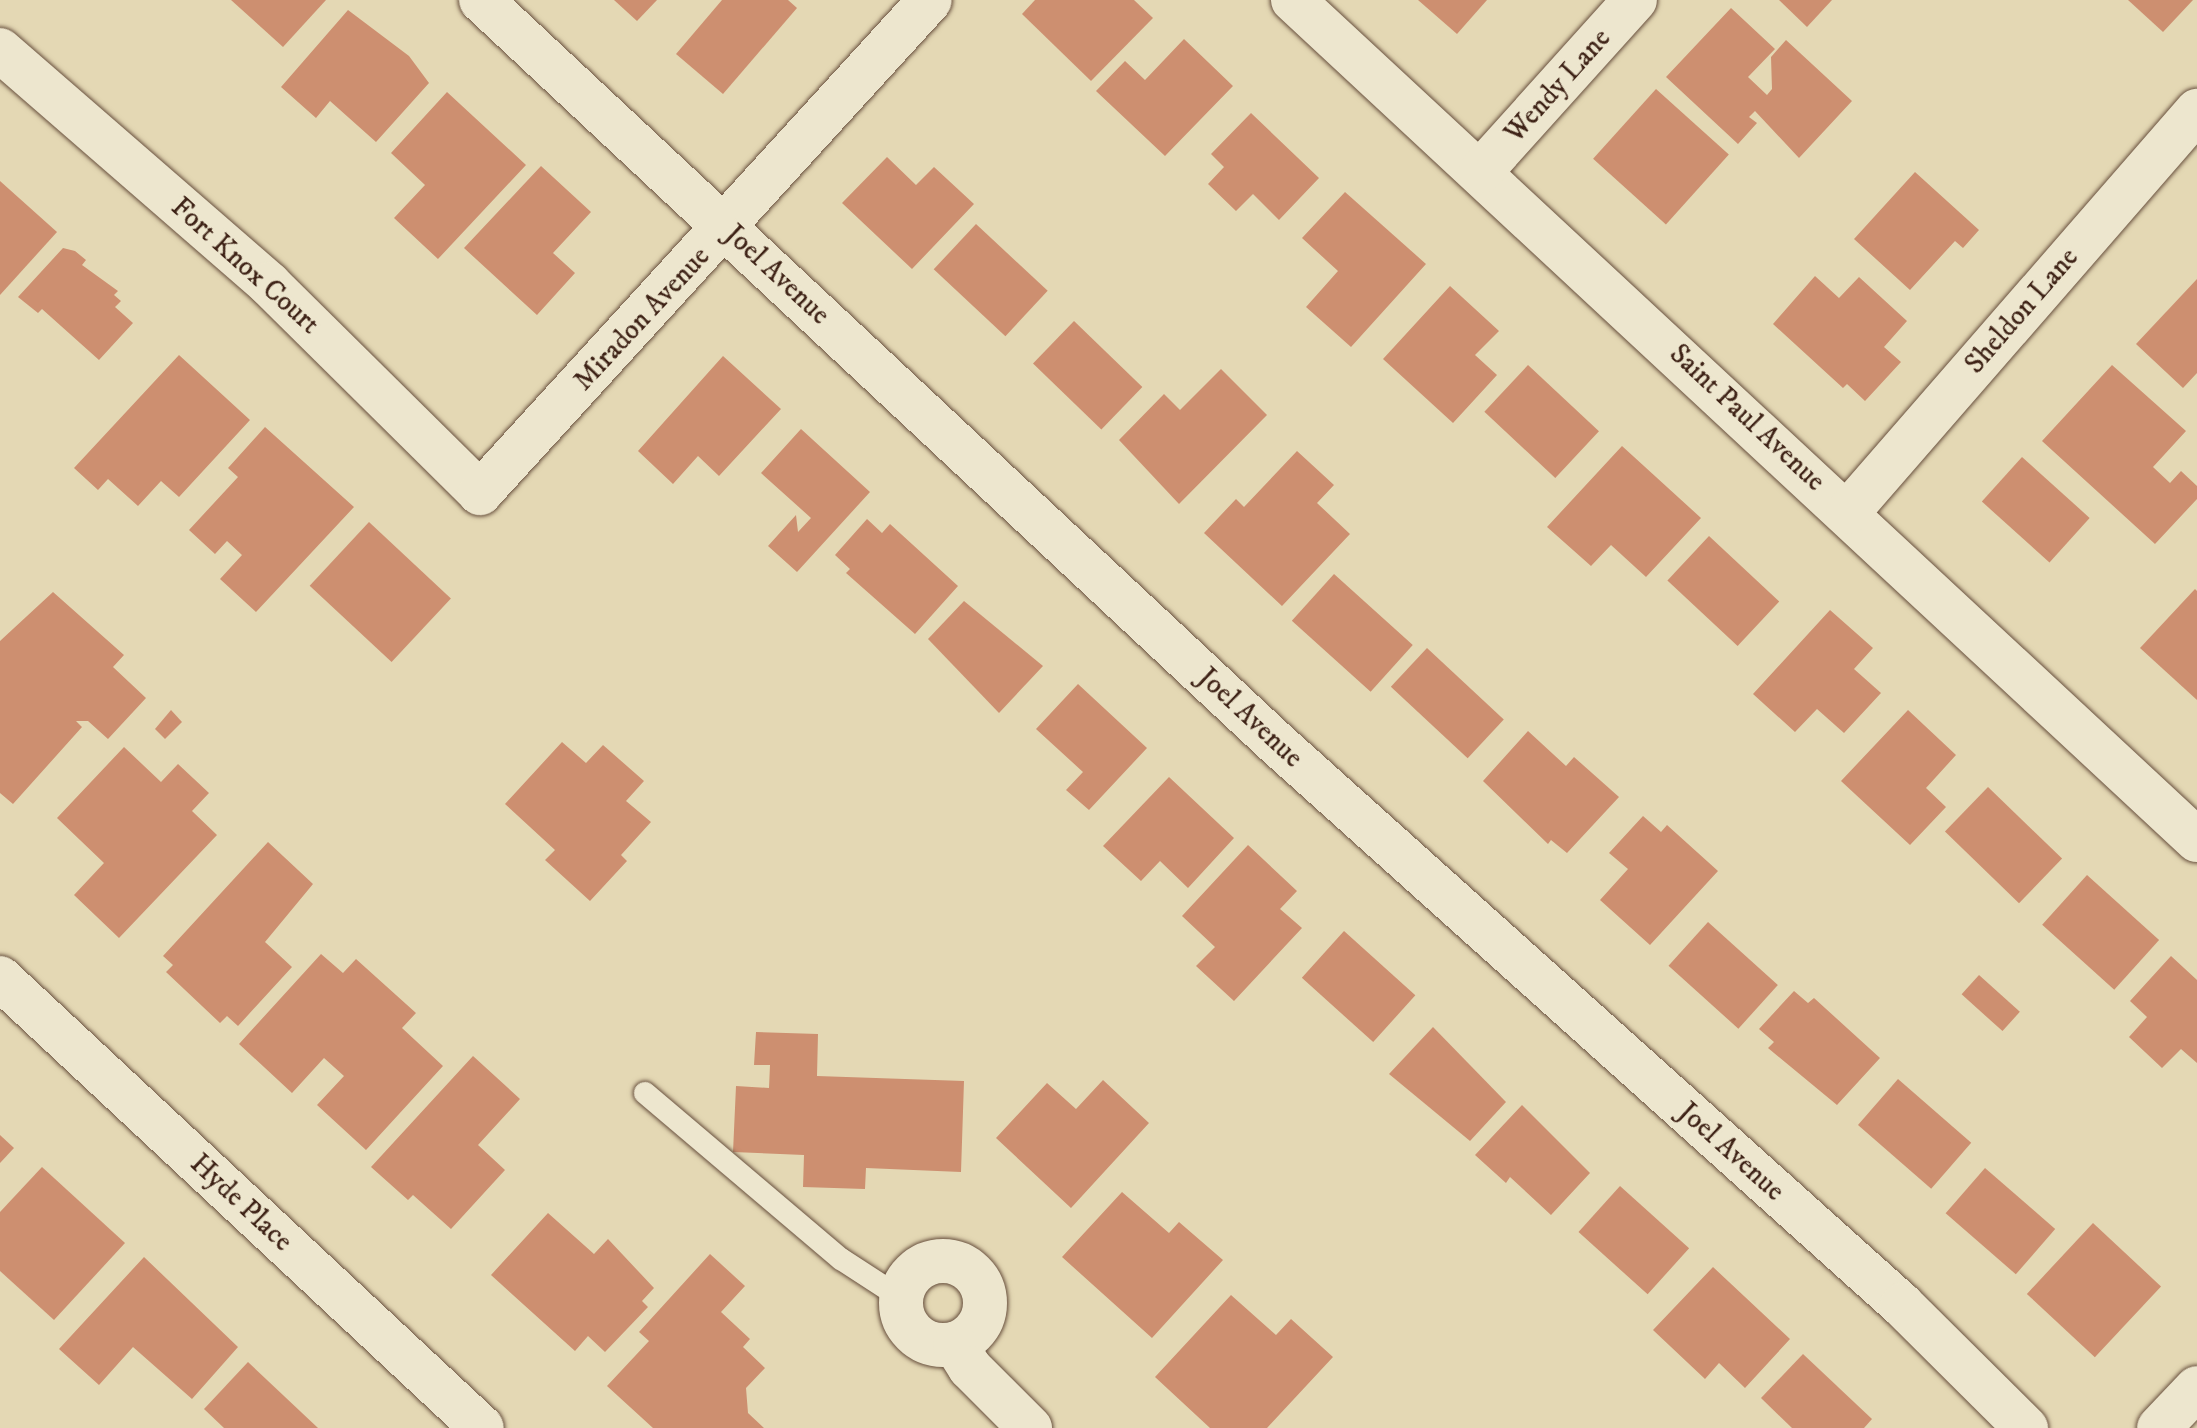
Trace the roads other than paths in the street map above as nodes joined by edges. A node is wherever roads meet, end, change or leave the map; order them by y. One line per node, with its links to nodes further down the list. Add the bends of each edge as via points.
1 (481, 0): 8 (street, Joel Avenue)
2 (930, 0): 8 (street, Miradon Avenue)
3 (1293, 0): 7 (street, Saint Paul Avenue)
4 (1635, 0): 7 (street, Wendy Lane)
5 (0, 50): 9 (street, Fort Knox Court, via 269,284)
6 (2197, 111): 10 (street, Sheldon Lane)
7 (1481, 171): 10 (street, Saint Paul Avenue)
8 (727, 228): 9 (street, Miradon Avenue); 18 (street, Joel Avenue, via 1275,742 1902,1305)
9 (480, 493)
10 (1848, 512): 11 (street, Saint Paul Avenue)
11 (2197, 840)
12 (0, 978): 16 (street, Hyde Place)
13 (645, 1093): 14 (lane, via 841,1259)
14 (901, 1298): 15 (street, via 902,1314 923,1340); 15 (street, via 917,1270 932,1262 964,1266 984,1292 985,1307 970,1336)
15 (955, 1344): 17 (street, via 970,1368)
16 (482, 1428)
17 (1030, 1428)
18 (2026, 1428)

